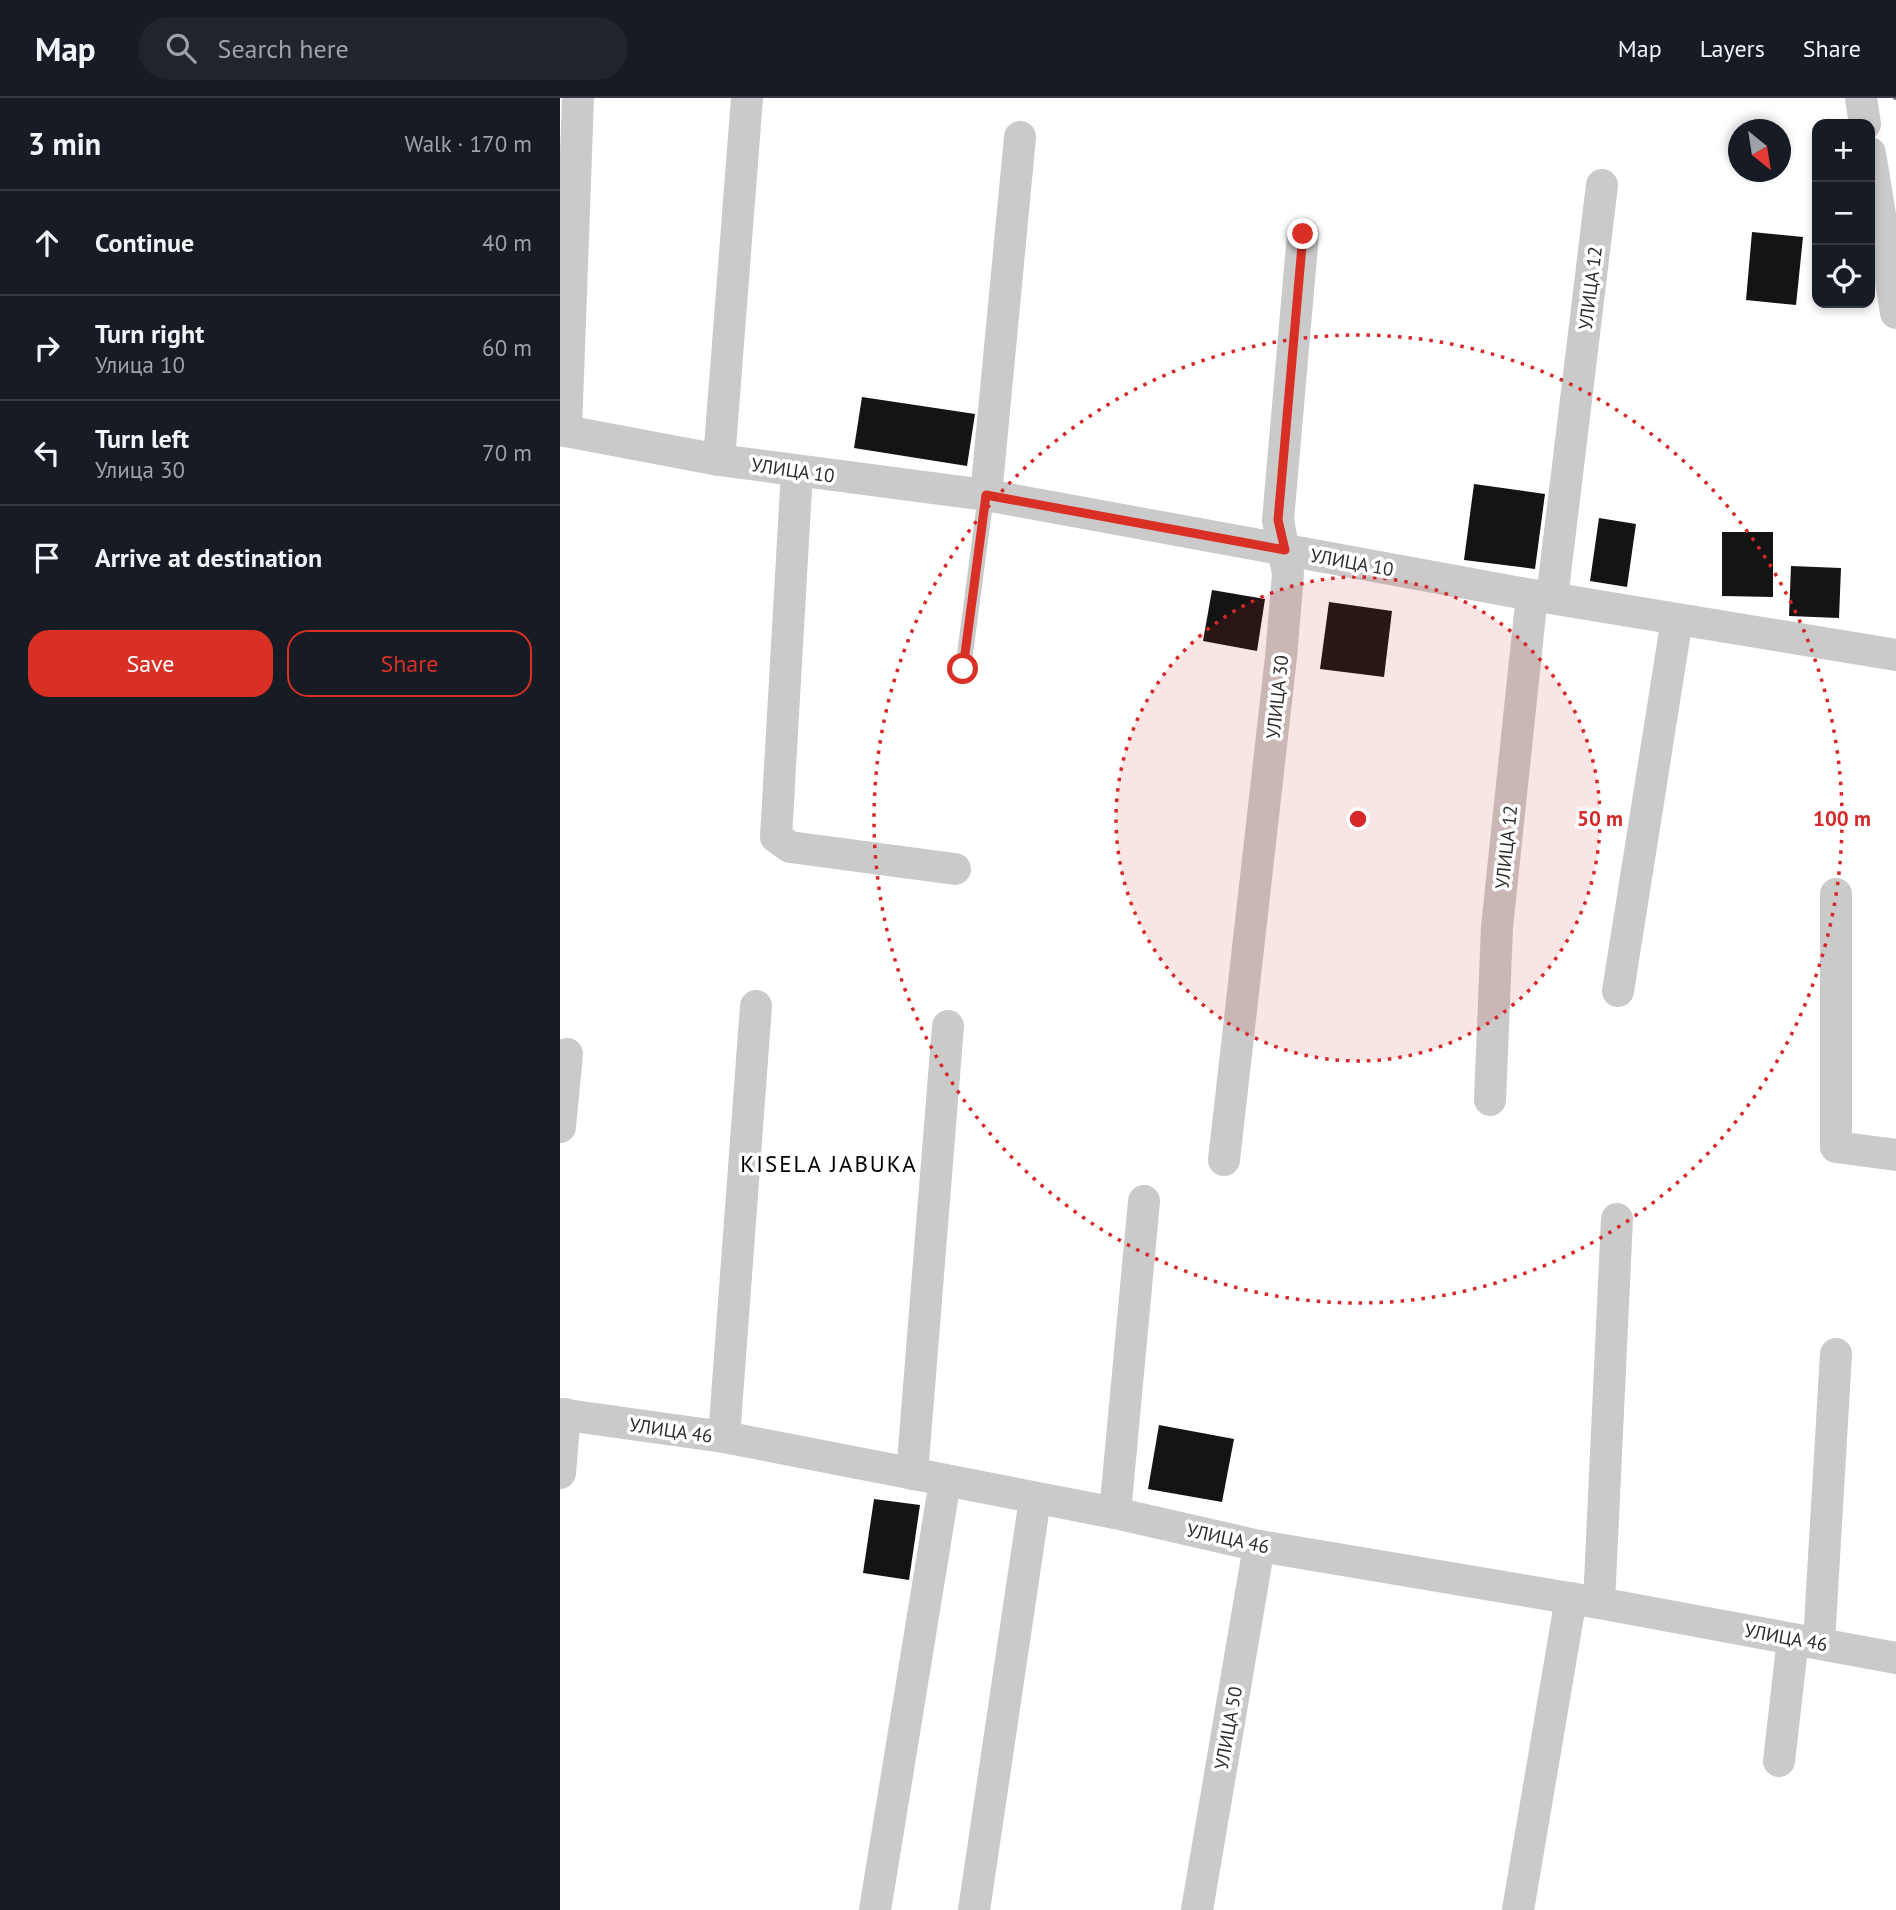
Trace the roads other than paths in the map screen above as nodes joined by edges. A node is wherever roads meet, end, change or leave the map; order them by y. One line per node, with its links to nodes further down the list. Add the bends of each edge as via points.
1 (578, 98): 10 (street)
2 (747, 98): 11 (street)
3 (1861, 98): 4 (street)
4 (1864, 119)
5 (1020, 137): 13 (street)
6 (1875, 182): 9 (street)
7 (1602, 185): 15 (street, УЛИЦА 12)
8 (1303, 234): 14 (street, УЛИЦА 30, via 1278,520)
9 (1896, 313)
10 (563, 431): 11 (street, УЛИЦА 10)
11 (719, 460): 12 (street, УЛИЦА 10)
12 (797, 471): 13 (street, УЛИЦА 10); 19 (street, via 776,837 790,848)
13 (986, 495): 14 (street, УЛИЦА 10); 18 (lane)
14 (1285, 550): 15 (street, УЛИЦА 10); 28 (street, УЛИЦА 30, via 1288,573 1282,657)
15 (1542, 597): 16 (street, УЛИЦА 10); 25 (street, УЛИЦА 12, via 1497,927)
16 (1677, 619): 17 (street, УЛИЦА 10); 21 (street)
17 (1896, 655)
18 (963, 669)
19 (955, 869)
20 (1836, 894): 27 (street, via 1836,1147)
21 (1618, 991)
22 (757, 1006): 33 (street)
23 (948, 1026): 35 (street)
24 (567, 1054): 26 (street)
25 (1490, 1100)
26 (560, 1127)
27 (1896, 1155)
28 (1224, 1160)
29 (1144, 1200): 38 (street)
30 (1616, 1219): 40 (street)
31 (1836, 1354): 41 (street)
32 (562, 1414): 33 (street, УЛИЦА 46); 34 (street)
33 (724, 1437): 35 (street, УЛИЦА 46)
34 (560, 1473)
35 (912, 1474): 36 (street, УЛИЦА 46)
36 (945, 1481): 37 (street, УЛИЦА 46); 44 (street)
37 (1035, 1499): 38 (street, УЛИЦА 46); 45 (street)
38 (1115, 1513): 39 (street, УЛИЦА 46)
39 (1259, 1546): 40 (street, УЛИЦА 46); 46 (street, УЛИЦА 50)
40 (1585, 1600): 41 (street, УЛИЦА 46); 47 (street)
41 (1806, 1640): 42 (street, УЛИЦА 46); 43 (street)
42 (1896, 1658)
43 (1779, 1761)
44 (875, 1910)
45 (974, 1910)
46 (1198, 1910)
47 (1518, 1910)

